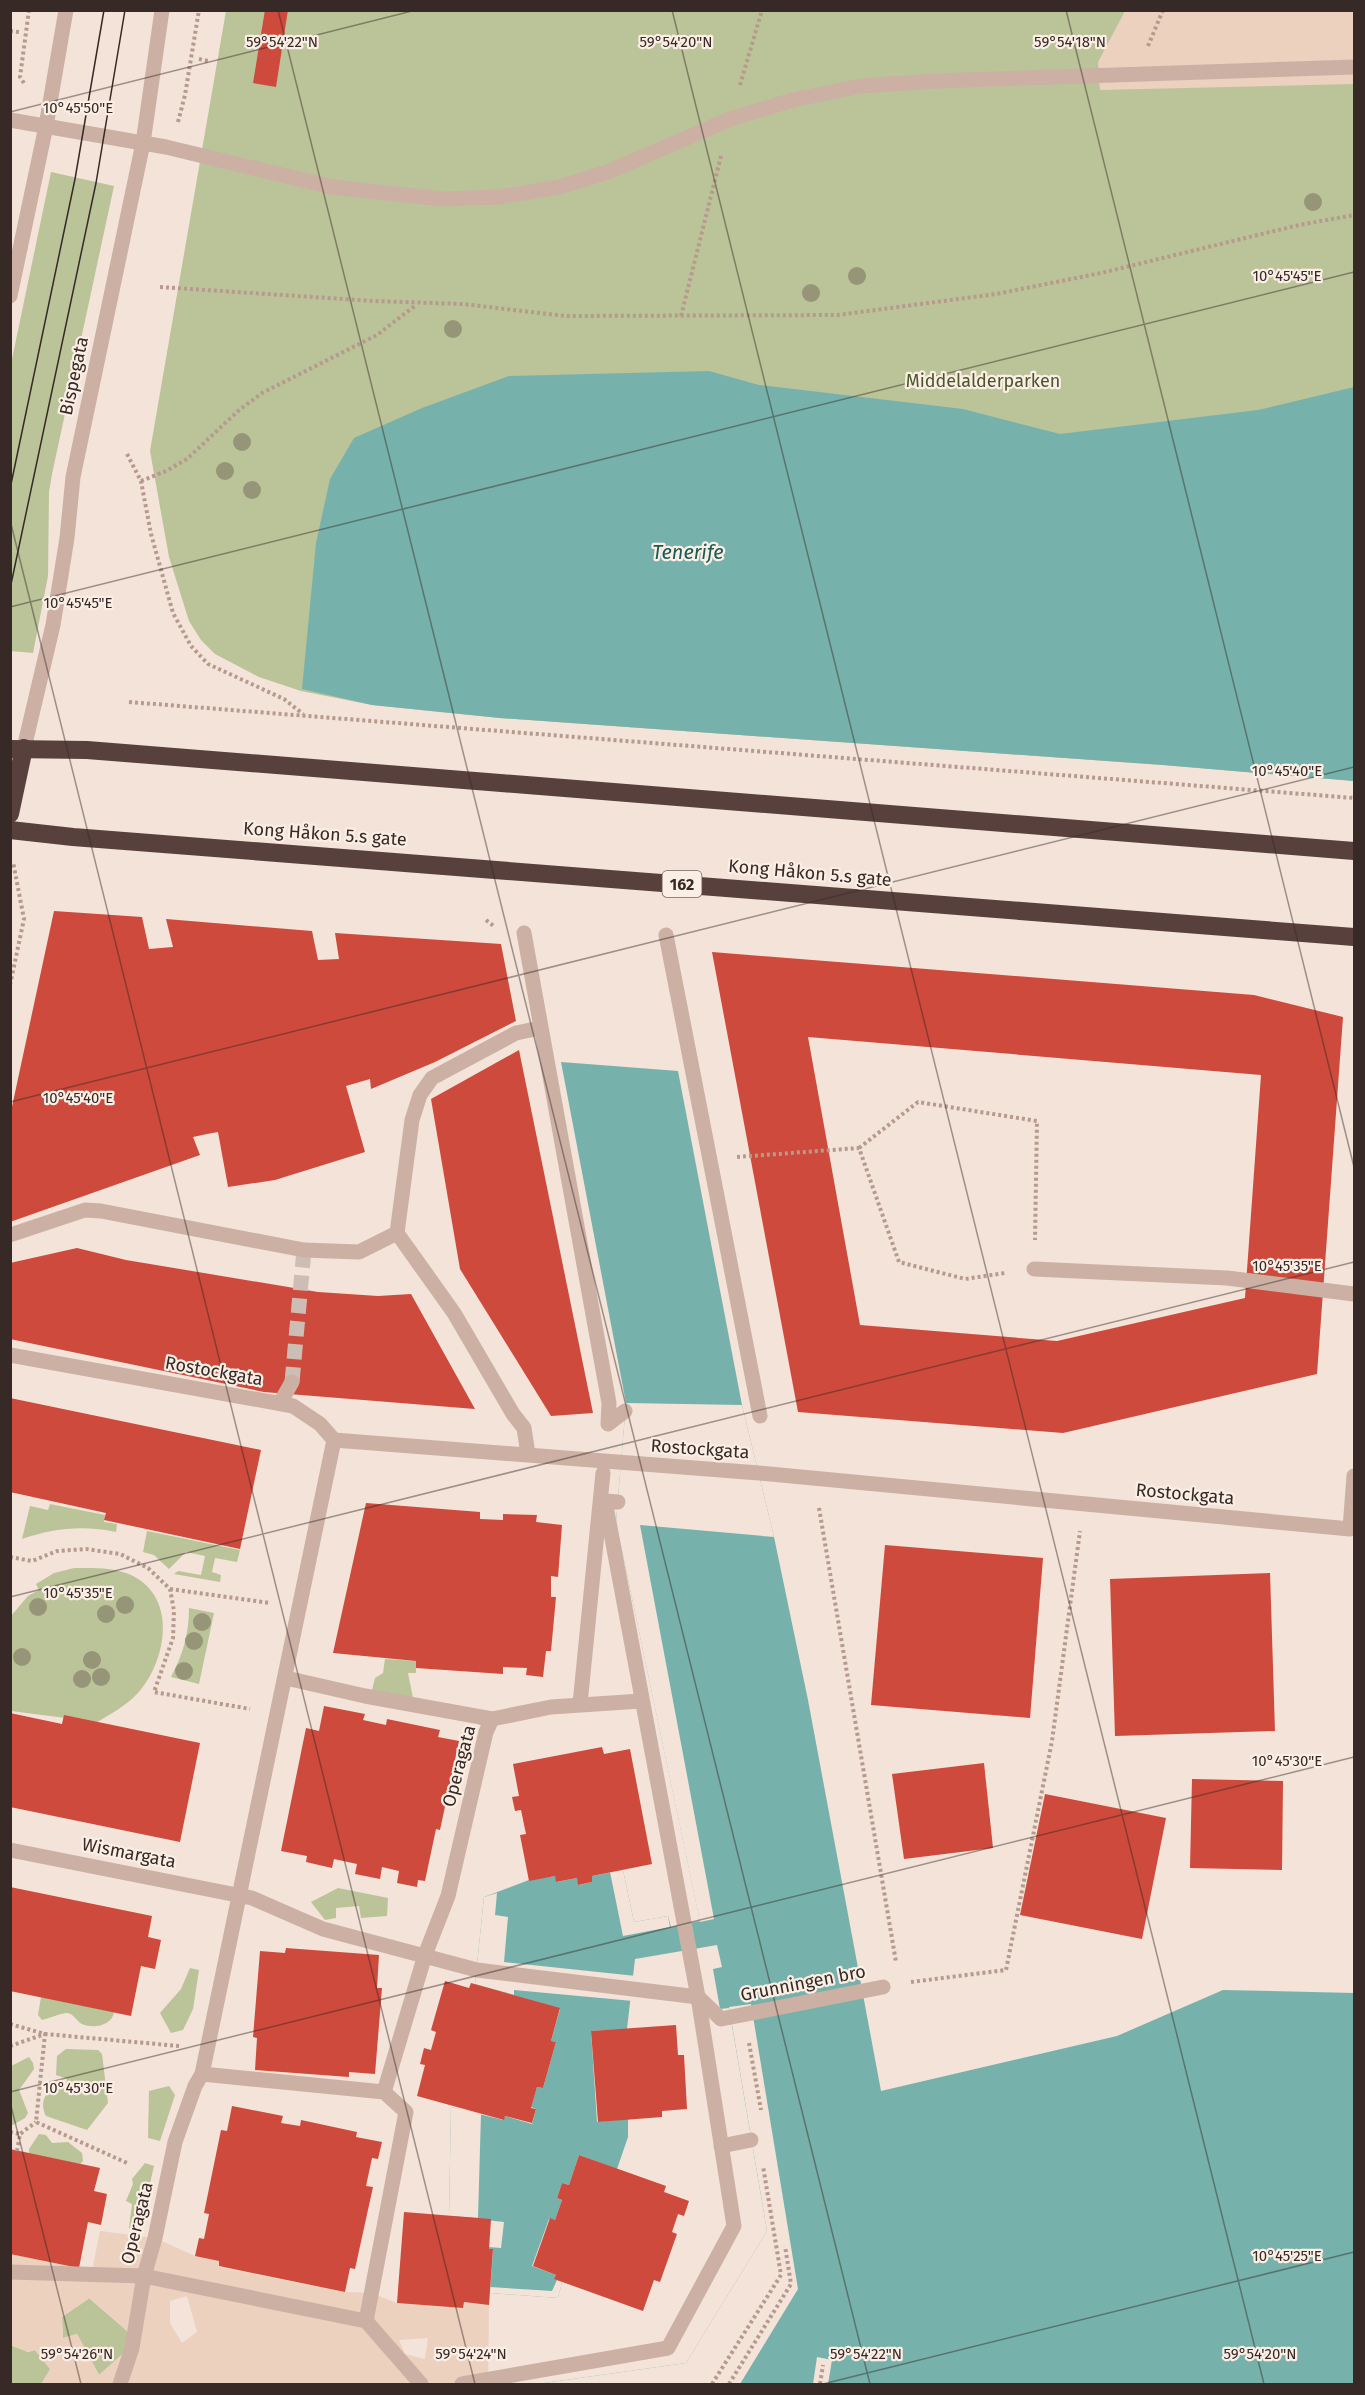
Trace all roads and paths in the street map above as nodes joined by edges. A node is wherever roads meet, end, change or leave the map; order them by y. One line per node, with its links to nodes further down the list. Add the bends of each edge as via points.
1 (29, 10): 6 (path)
2 (66, 10): 14 (street)
3 (162, 10): 15 (street, Bispegata)
4 (199, 10): 16 (path)
5 (762, 10): 12 (path)
6 (27, 24)
7 (10, 31): 8 (path)
8 (19, 32)
9 (199, 59): 10 (path)
10 (208, 61)
11 (1354, 68): 12 (street, via 861,86 793,100)
12 (730, 119): 16 (street, via 608,172 559,187 500,197 443,199 332,186); 21 (path)
13 (10, 120): 14 (street)
14 (46, 126): 15 (street); 19 (street)
15 (142, 143): 16 (street); 26 (street, Bispegata, via 72,477 53,625)
16 (172, 149)
17 (1354, 215): 21 (path, via 1101,273 970,298 838,315)
18 (160, 287): 20 (path)
19 (10, 296)
20 (417, 304): 21 (path, via 463,304 566,316); 23 (path, via 377,334 262,393 187,459)
21 (681, 316)
22 (127, 453): 23 (path)
23 (141, 481): 25 (path, via 164,586 191,646 208,664 284,699)
24 (129, 702): 25 (path)
25 (303, 714): 27 (path)
26 (17, 749): 28 (highway); 30 (highway, via 87,750)
27 (1354, 798)
28 (10, 814)
29 (10, 830): 34 (highway, Kong Håkon 5.s gate / 162)
30 (1354, 851)
31 (12, 858): 35 (path, via 24,919)
32 (524, 933): 36 (street)
33 (666, 935): 38 (street)
34 (1354, 937)
35 (10, 985)
36 (540, 1028): 39 (street, via 516,1033 432,1078 420,1095 412,1120); 46 (street, via 609,1403 608,1424)
37 (860, 1148): 38 (path); 41 (path, via 899,1262 965,1279); 41 (path, via 918,1102 1037,1121)
38 (710, 1159): 47 (street)
39 (396, 1233): 40 (street, via 359,1252 304,1250 85,1210); 49 (street, via 454,1313 524,1428)
40 (10, 1234)
41 (1034, 1269): 42 (street, via 1227,1278)
42 (1354, 1294)
43 (10, 1355): 45 (street, Rostockgata)
44 (292, 1382): 45 (street)
45 (280, 1403): 48 (street, Rostockgata, via 306,1414)
46 (625, 1411)
47 (760, 1416)
48 (334, 1440): 49 (street, Rostockgata); 55 (street, Operagata)
49 (528, 1454): 51 (street, Rostockgata)
50 (1354, 1476): 52 (street, Rostockgata, via 1350,1529)
51 (814, 1478): 52 (street, Rostockgata); 64 (path)
52 (1084, 1504): 64 (path, via 1052,1741 1006,1970)
53 (10, 1557): 54 (path, via 32,1561 57,1551 86,1549 120,1554 148,1568)
54 (170, 1589): 55 (path); 59 (path, via 173,1638 154,1692)
55 (300, 1607): 56 (street, Operagata)
56 (286, 1678): 59 (street, Operagata); 60 (street, Operagata)
57 (641, 1701): 58 (street); 58 (street, via 612,1502 603,1478); 66 (street)
58 (580, 1704): 60 (street)
59 (278, 1714): 62 (street, Operagata)
60 (492, 1719): 63 (street, Operagata, via 448,1896)
61 (10, 1850): 62 (street, Wismargata)
62 (239, 1896): 63 (street, via 323,1929); 71 (street, Operagata)
63 (425, 1955): 66 (street, via 477,1970); 73 (street, Operagata)
64 (900, 1984): 65 (path)
65 (882, 1987): 66 (street, Grunningen bro, via 721,2019)
66 (698, 1997): 79 (street)
67 (10, 2024): 68 (path)
68 (45, 2034): 70 (path); 71 (path); 75 (path)
69 (748, 2036): 74 (path)
70 (10, 2046)
71 (207, 2048): 72 (street, Operagata)
72 (202, 2074): 73 (street); 84 (street, Operagata, via 175,2142)
73 (384, 2092): 85 (street, via 406,2112)
74 (761, 2110)
75 (36, 2122): 77 (path); 81 (path)
76 (10, 2132): 77 (path)
77 (20, 2134): 80 (path)
78 (751, 2140): 79 (street); 92 (path, via 758,2139 781,2275)
79 (721, 2146): 86 (street, via 734,2226 668,2348)
80 (16, 2151)
81 (128, 2163)
82 (785, 2246): 93 (path, via 791,2284)
83 (10, 2272): 84 (street)
84 (144, 2276): 85 (street); 89 (street, Operagata, via 132,2348)
85 (366, 2321): 90 (street)
86 (579, 2363): 88 (street); 91 (street)
87 (823, 2365): 94 (path)
88 (577, 2379)
89 (120, 2385)
90 (421, 2385)
91 (462, 2385)
92 (712, 2385)
93 (729, 2385)
94 (820, 2385)

